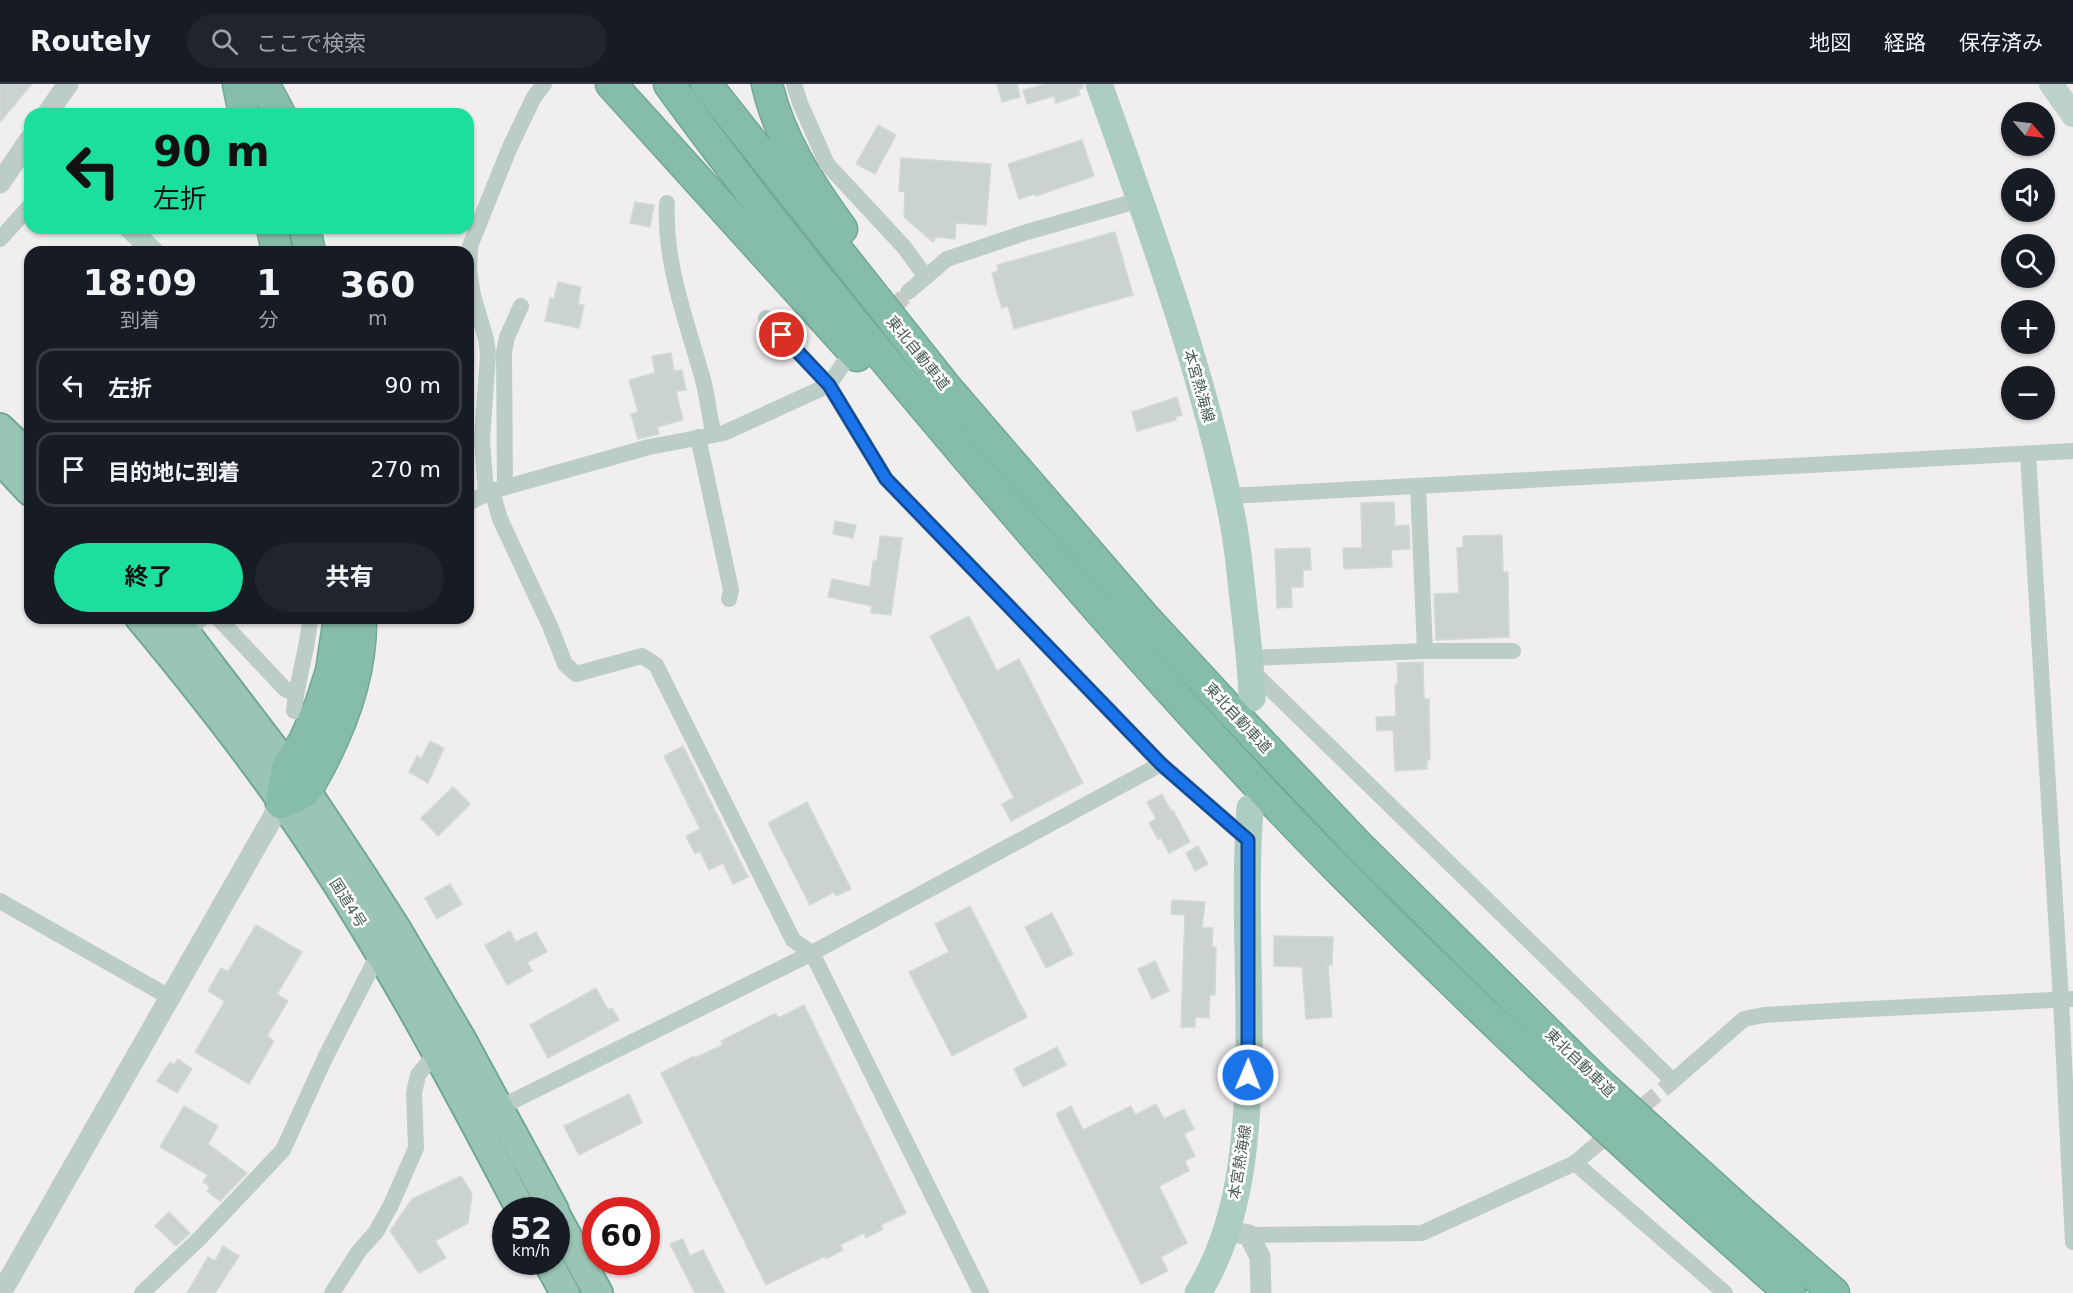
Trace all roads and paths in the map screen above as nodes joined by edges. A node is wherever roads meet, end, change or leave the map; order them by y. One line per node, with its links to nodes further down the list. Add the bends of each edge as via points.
1 (68, 84): 13 (street)
2 (237, 84): 14 (highway)
3 (264, 84): 15 (highway)
4 (284, 84): 16 (highway)
5 (544, 84): 26 (street, via 510,147)
6 (611, 84): 46 (highway, via 959,469)
7 (669, 84): 46 (highway, 東北自動車道, via 861,331)
8 (706, 84): 45 (highway, 東北自動車道, via 946,387)
9 (767, 84): 45 (highway, via 783,134 829,210 1000,430)
10 (794, 84): 27 (street, via 827,164 904,247)
11 (1099, 84): 20 (main road, 本宮熱海線)
12 (2051, 84): 17 (main road)
13 (51, 108)
14 (243, 108)
15 (277, 108)
16 (286, 108)
17 (2073, 115)
18 (24, 148): 19 (street)
19 (0, 183)
20 (1140, 200): 27 (street, via 946,259); 43 (main road, 本宮熱海線, via 1192,360)
21 (667, 203): 35 (street, via 671,267 704,384)
22 (24, 213): 24 (street)
23 (135, 234): 25 (street)
24 (0, 239)
25 (148, 246)
26 (470, 246)
27 (926, 277): 28 (street)
28 (908, 292)
29 (474, 298): 42 (street, via 488,354 482,440)
30 (520, 306): 42 (street, via 504,352)
31 (766, 318): 33 (street)
32 (843, 364): 33 (street)
33 (829, 385): 35 (street, via 724,433); 58 (street, via 886,479)
34 (0, 428): 36 (highway)
35 (706, 436): 42 (street, via 649,447); 47 (street, via 731,590)
36 (24, 451)
37 (2073, 452): 38 (street)
38 (2028, 454): 41 (street); 67 (street)
39 (0, 459): 40 (highway)
40 (24, 485)
41 (1418, 486): 43 (street); 54 (street)
42 (494, 490): 44 (street); 65 (street, via 500,519 565,664 576,674 642,656 656,665 793,940)
43 (1228, 496): 56 (main road, 本宮熱海線)
44 (474, 500)
45 (1094, 560): 88 (highway, 東北自動車道, via 1231,711 1458,945 1605,1088)
46 (1073, 581): 87 (highway, 東北自動車道, via 1220,743 1406,936 1578,1102)
47 (729, 599)
48 (145, 624): 60 (highway, 国道4号, via 230,731)
49 (188, 624): 59 (highway)
50 (224, 624): 51 (street, via 295,703)
51 (310, 624)
52 (338, 624): 59 (highway, via 331,670 320,705)
53 (361, 624): 60 (highway, via 355,677 346,707 328,751)
54 (1425, 651): 55 (street); 56 (street)
55 (1513, 651)
56 (1250, 664): 57 (main road, 本宮熱海線); 67 (street, via 1673,1081 1744,1019)
57 (1252, 698)
58 (1161, 764): 62 (street); 65 (street)
59 (287, 768): 60 (highway)
60 (294, 797): 64 (highway, 国道4号, via 310,843); 66 (street); 69 (highway, 国道4号, via 397,930)
61 (1250, 808): 62 (main road, 本宮熱海線)
62 (1248, 840): 74 (main road, 本宮熱海線, via 1247,1113)
63 (0, 901): 66 (street)
64 (379, 953): 68 (highway, 国道4号); 79 (street, via 283,1150)
65 (812, 953): 69 (street); 83 (street)
66 (171, 998): 78 (street)
67 (2067, 1000): 76 (street)
68 (436, 1053): 72 (highway, 国道4号); 80 (street, via 418,1075 414,1093 416,1148 376,1232)
69 (499, 1108): 73 (highway, 国道4号)
70 (1589, 1151): 71 (street)
71 (1575, 1163): 74 (street, via 1422,1233); 86 (street)
72 (515, 1197)
73 (547, 1197)
74 (1237, 1232): 84 (main road, 本宮熱海線); 85 (street, via 1260,1257)
75 (570, 1242): 82 (highway)
76 (2073, 1242)
77 (555, 1275): 81 (highway)
78 (1, 1293)
79 (142, 1293)
80 (332, 1293)
81 (565, 1293)
82 (598, 1293)
83 (981, 1293)
84 (1198, 1293)
85 (1261, 1293)
86 (1725, 1293)
87 (1790, 1293)
88 (1834, 1293)

